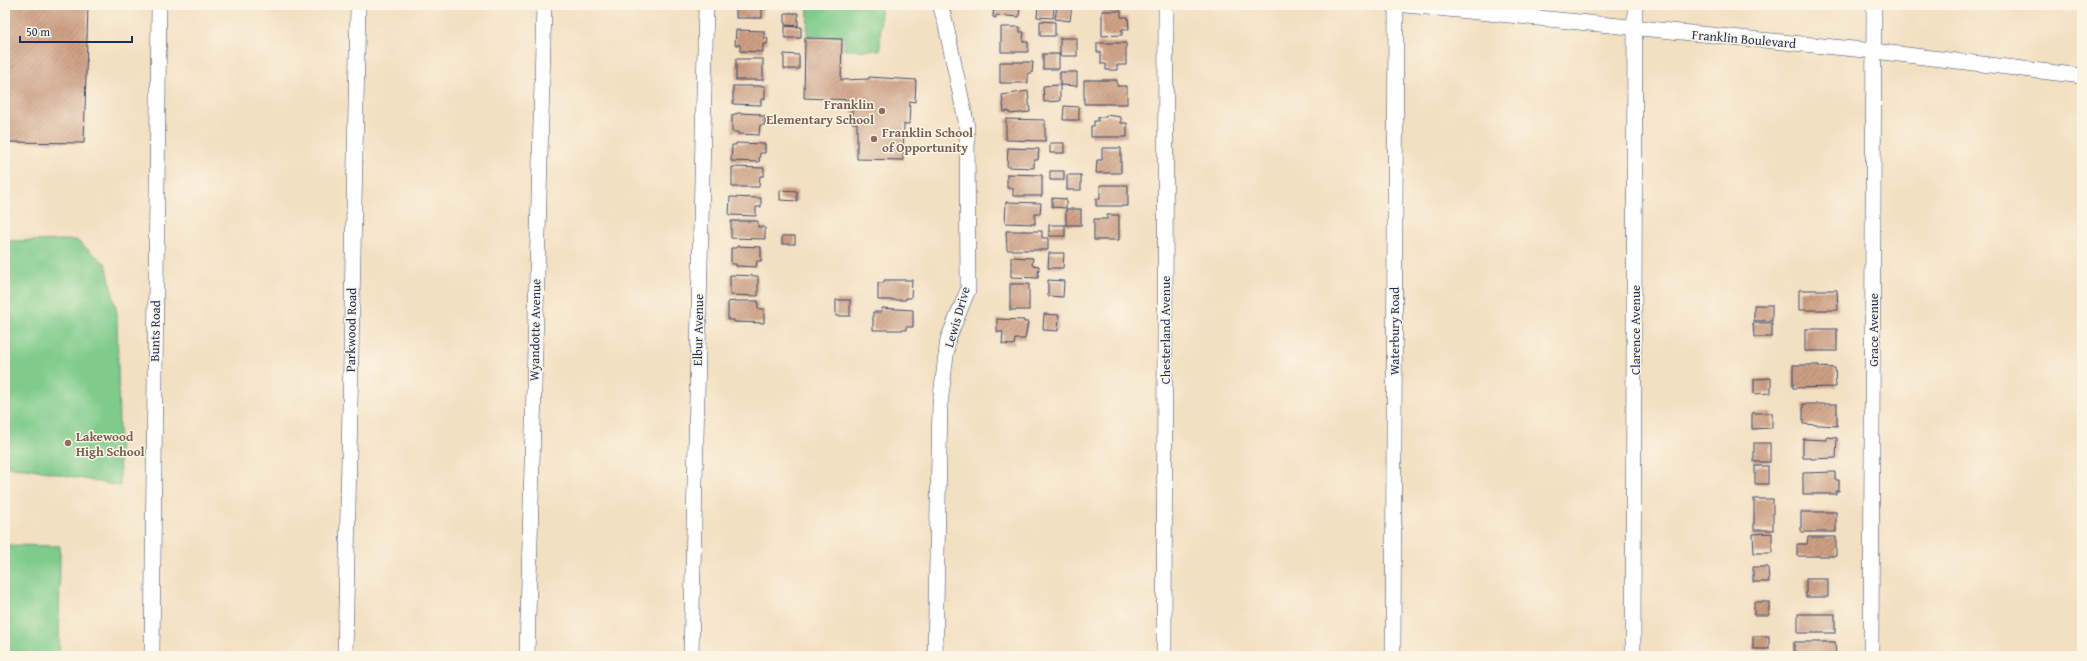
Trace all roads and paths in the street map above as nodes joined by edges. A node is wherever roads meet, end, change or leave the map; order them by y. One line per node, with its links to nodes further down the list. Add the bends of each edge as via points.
1 (159, 5): 14 (street, Bunts Road)
2 (358, 5): 15 (street, Parkwood Road)
3 (544, 5): 16 (street, Wyandotte Avenue)
4 (706, 5): 17 (street, Elbur Avenue)
5 (940, 5): 18 (street, Lewis Drive, via 946,21 967,126 968,290 948,339 940,404)
6 (1166, 5): 19 (street, Chesterland Avenue)
7 (1396, 5): 20 (street, Waterbury Road)
8 (1406, 5): 11 (street, Franklin Boulevard)
9 (1635, 5): 11 (street, Clarence Avenue)
10 (1874, 5): 12 (street, Grace Avenue)
11 (1635, 28): 12 (street, Franklin Boulevard); 21 (street, Clarence Avenue)
12 (1874, 51): 13 (street, Franklin Boulevard); 22 (street, Grace Avenue)
13 (2082, 76)
14 (152, 656)
15 (345, 656)
16 (527, 656)
17 (691, 656)
18 (935, 656)
19 (1164, 656)
20 (1393, 656)
21 (1633, 656)
22 (1871, 656)

